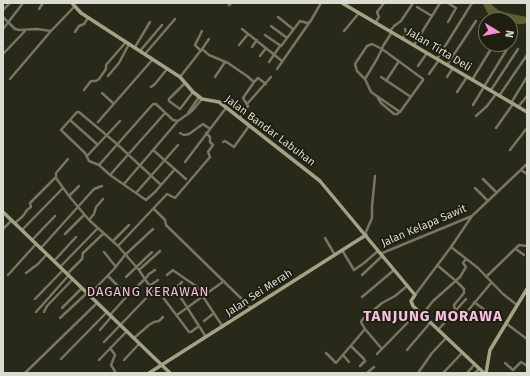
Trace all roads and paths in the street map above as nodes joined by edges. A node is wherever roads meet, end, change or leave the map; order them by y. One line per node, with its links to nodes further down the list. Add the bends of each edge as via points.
1 (10, 3): 17 (street)
2 (23, 3): 29 (street)
3 (43, 3): 16 (street)
4 (72, 3): 13 (street, Jalan Bandar Labuhan)
5 (320, 3): 26 (street)
6 (342, 3): 14 (street, Jalan Tirta Deli)
7 (353, 3): 14 (street)
8 (384, 3): 27 (street, via 377,12 379,18)
9 (413, 3): 41 (street)
10 (440, 3): 19 (street)
11 (448, 3): 28 (street, via 456,8)
12 (472, 3): 68 (street)
13 (75, 6): 22 (street, Jalan Bandar Labuhan); 37 (street)
14 (349, 7): 18 (street, Jalan Tirta Deli)
15 (417, 7): 19 (street)
16 (39, 9)
17 (3, 10)
18 (359, 13): 27 (street, Jalan Tirta Deli); 39 (street)
19 (432, 16): 50 (street)
20 (3, 17): 29 (street)
21 (278, 17): 34 (street)
22 (88, 18): 40 (street); 48 (street, Jalan Bandar Labuhan)
23 (175, 19): 63 (street)
24 (476, 21): 73 (street)
25 (150, 22): 52 (street)
26 (309, 22): 34 (street, via 301,20); 69 (street)
27 (375, 22): 41 (street, Jalan Tirta Deli)
28 (448, 22)
29 (8, 23): 32 (street); 36 (street)
30 (162, 25): 57 (street)
31 (271, 26): 44 (street)
32 (3, 28)
33 (242, 29): 42 (street)
34 (293, 29): 44 (street)
35 (405, 29): 45 (street)
36 (25, 30): 37 (street); 62 (street)
37 (51, 31): 87 (street)
38 (202, 31): 56 (street, via 195,45)
39 (344, 31)
40 (75, 32)
41 (391, 32): 45 (street, Jalan Tirta Deli); 55 (street)
42 (248, 34): 47 (street); 49 (street)
43 (265, 35): 51 (street)
44 (287, 38): 51 (street)
45 (403, 38): 50 (street, Jalan Tirta Deli)
46 (209, 39): 56 (street)
47 (257, 40): 53 (street); 54 (street)
48 (128, 43): 52 (street, Jalan Bandar Labuhan); 79 (street, via 119,63); 96 (street, via 106,65 99,80 91,81)
49 (239, 45)
50 (414, 45): 61 (street, Jalan Tirta Deli)
51 (281, 46): 64 (street)
52 (135, 47): 57 (street, Jalan Bandar Labuhan)
53 (252, 47)
54 (266, 48): 64 (street); 65 (street)
55 (382, 49): 70 (street); 88 (street); 88 (street, via 369,44 355,62 355,68)
56 (202, 50): 71 (street); 80 (street)
57 (140, 51): 63 (street, Jalan Bandar Labuhan)
58 (489, 52): 89 (street)
59 (505, 52): 94 (street)
60 (516, 52): 97 (street)
61 (427, 53): 68 (street, Jalan Tirta Deli); 74 (street)
62 (3, 54)
63 (145, 54): 67 (street, Jalan Bandar Labuhan)
64 (274, 54): 69 (street); 72 (street)
65 (260, 56)
66 (527, 56): 101 (street)
67 (153, 59): 77 (street, Jalan Bandar Labuhan); 107 (street)
68 (438, 59): 73 (street, Jalan Tirta Deli); 78 (street)
69 (282, 61): 75 (street)
70 (399, 61): 90 (street); 103 (street, via 423,78)
71 (225, 62): 81 (street); 91 (street)
72 (269, 62)
73 (447, 65): 76 (street, Jalan Tirta Deli)
74 (418, 66)
75 (277, 68)
76 (453, 68): 84 (street); 85 (street, Jalan Tirta Deli)
77 (167, 69): 80 (street, Jalan Bandar Labuhan); 95 (street)
78 (429, 74)
79 (108, 76)
80 (180, 77): 92 (street, Jalan Bandar Labuhan)
81 (215, 77)
82 (272, 77): 93 (street)
83 (381, 77): 90 (street)
84 (447, 77)
85 (467, 77): 89 (street, Jalan Tirta Deli); 99 (street)
86 (527, 77): 106 (street)
87 (10, 79)
88 (365, 79): 105 (street, via 371,92)
89 (472, 80): 94 (street, Jalan Tirta Deli)
90 (386, 81): 103 (street)
91 (254, 82): 93 (street, via 258,78); 108 (street, via 243,98)
92 (185, 83): 98 (street, Jalan Bandar Labuhan); 98 (street, via 169,101 180,109)
93 (266, 84): 108 (street)
94 (484, 86): 97 (street, Jalan Tirta Deli); 109 (street)
95 (151, 87)
96 (84, 90)
97 (491, 90): 101 (street, Jalan Tirta Deli)
98 (193, 92): 104 (street, Jalan Bandar Labuhan)
99 (457, 92)
100 (102, 93): 107 (street)
101 (497, 95): 106 (street, Jalan Tirta Deli); 115 (street)
102 (527, 96): 110 (street)
103 (411, 97): 112 (street)
104 (201, 98): 111 (street, Jalan Bandar Labuhan, via 219,102); 120 (street)
105 (378, 98): 112 (street); 112 (street, via 394,114)
106 (512, 103): 110 (street, Jalan Tirta Deli); 122 (street)
107 (114, 104): 119 (street)
108 (247, 104): 116 (street)
109 (473, 105)
110 (518, 107): 113 (street, Jalan Tirta Deli)
111 (226, 108): 116 (street, Jalan Bandar Labuhan); 124 (street)
112 (400, 112)
113 (527, 112)
114 (165, 113): 120 (street); 129 (street, via 154,104); 134 (street)
115 (476, 116)
116 (239, 118): 121 (street, Jalan Bandar Labuhan)
117 (70, 120): 127 (street, via 79,112); 130 (street); 135 (street, via 61,131)
118 (120, 121): 127 (street)
119 (98, 122)
120 (178, 122): 132 (street)
121 (249, 126): 128 (street, via 234,147); 177 (street, Jalan Bandar Labuhan, via 320,181)
122 (496, 128)
123 (527, 128): 133 (street)
124 (210, 129): 125 (street, via 203,124 189,134); 126 (street)
125 (180, 133)
126 (206, 133): 138 (street); 163 (street, via 213,145 208,152 210,157 175,198 167,194)
127 (107, 135): 129 (street); 130 (street)
128 (223, 142)
129 (117, 144): 134 (street); 140 (street)
130 (98, 145): 135 (street)
131 (178, 145): 137 (street)
132 (153, 150): 137 (street); 141 (street)
133 (510, 150)
134 (129, 154): 141 (street); 145 (street)
135 (87, 156): 140 (street)
136 (68, 159): 148 (street, via 56,172)
137 (164, 160): 142 (street); 146 (street)
138 (185, 162)
139 (527, 164): 143 (street, Jalan Kelapa Sawit)
140 (99, 165): 145 (street)
141 (140, 166): 146 (street); 151 (street)
142 (174, 170): 149 (street); 152 (street)
143 (521, 170): 144 (street); 157 (street, Jalan Kelapa Sawit)
144 (527, 174)
145 (110, 175): 151 (street)
146 (151, 176): 152 (street); 158 (street)
147 (375, 176): 177 (street, via 372,218)
148 (56, 177): 155 (street); 169 (street, via 30,204 31,207 23,216)
149 (186, 179)
150 (483, 179): 157 (street)
151 (124, 184): 158 (street)
152 (161, 185): 158 (street, via 147,200)
153 (79, 186): 159 (street)
154 (102, 186): 162 (street, via 94,189)
155 (63, 188): 159 (street); 174 (street)
156 (476, 188): 161 (street)
157 (497, 192): 161 (street, Jalan Kelapa Sawit)
158 (136, 193)
159 (69, 196): 162 (street)
160 (103, 200): 168 (street)
161 (488, 201): 167 (street, Jalan Kelapa Sawit)
162 (78, 208): 165 (street); 185 (street)
163 (154, 209): 183 (street); 218 (street, via 169,228)
164 (3, 212): 169 (street)
165 (84, 214): 168 (street); 176 (street)
166 (55, 216): 180 (street)
167 (472, 216): 186 (street); 193 (street, Jalan Kelapa Sawit)
168 (89, 220): 171 (street)
169 (13, 222): 172 (street); 174 (street)
170 (129, 225): 181 (street)
171 (98, 228): 175 (street); 202 (street)
172 (3, 229)
173 (153, 229): 194 (street)
174 (22, 230): 180 (street)
175 (104, 233): 181 (street); 207 (street, via 83,253 82,259)
176 (65, 234)
177 (365, 235): 188 (street, Jalan Sei Merah); 193 (street, Jalan Bandar Labuhan)
178 (76, 237): 198 (street)
179 (325, 238): 195 (street)
180 (32, 240): 182 (street)
181 (113, 241): 183 (street)
182 (36, 244): 185 (street); 208 (street)
183 (118, 246): 194 (street)
184 (527, 246): 187 (street, via 519,245)
185 (41, 248): 192 (street)
186 (451, 248): 197 (street); 199 (street)
187 (516, 249): 196 (street); 213 (street)
188 (342, 250): 193 (street, via 354,270); 195 (street, Jalan Sei Merah)
189 (160, 251): 203 (street)
190 (104, 252): 200 (street)
191 (152, 252): 201 (street)
192 (47, 254): 198 (street); 206 (street)
193 (380, 254): 205 (street, Jalan Bandar Labuhan); 210 (street)
194 (125, 255): 200 (street); 201 (street)
195 (335, 255): 240 (street, Jalan Sei Merah)
196 (524, 255)
197 (466, 259): 213 (street); 217 (street, via 463,263 466,267)
198 (54, 261): 202 (street)
199 (437, 265): 217 (street); 229 (street)
200 (116, 267): 211 (street)
201 (136, 267): 203 (street); 212 (street)
202 (62, 269): 207 (street); 233 (street)
203 (139, 270): 215 (street)
204 (155, 270): 215 (street)
205 (394, 270): 222 (street, Jalan Bandar Labuhan); 232 (street)
206 (26, 273)
207 (68, 274): 214 (street); 241 (street)
208 (8, 275)
209 (167, 275): 231 (street, via 174,271 196,286)
210 (362, 275)
211 (108, 276): 227 (street); 228 (street)
212 (126, 277)
213 (486, 277): 220 (street)
214 (73, 279): 223 (street); 242 (street)
215 (146, 279): 221 (street); 228 (street)
216 (158, 280): 221 (street)
217 (456, 280): 244 (street, via 464,291 455,304); 246 (street)
218 (224, 281): 231 (street); 240 (street)
219 (182, 282): 224 (street)
220 (491, 283): 235 (street); 237 (street)
221 (149, 286): 226 (street)
222 (407, 286): 229 (street, Jalan Bandar Labuhan); 259 (street, via 362,320)
223 (82, 288): 227 (street); 239 (street)
224 (174, 289): 230 (street); 238 (street)
225 (527, 289): 237 (street)
226 (152, 292): 230 (street, via 157,297); 256 (street)
227 (88, 294): 236 (street); 250 (street)
228 (127, 295): 249 (street)
229 (415, 295): 246 (street, via 411,303)
230 (162, 296): 248 (street)
231 (204, 296): 238 (street); 245 (street)
232 (362, 297)
233 (35, 299)
234 (466, 299): 244 (street)
235 (474, 302): 247 (street); 253 (street)
236 (97, 303): 243 (street); 288 (street)
237 (517, 306): 255 (street)
238 (188, 307): 248 (street); 257 (street)
239 (62, 308)
240 (251, 309): 258 (street, Jalan Sei Merah)
241 (36, 312)
242 (44, 312)
243 (107, 312): 249 (street); 277 (street)
244 (455, 312): 261 (street)
245 (214, 313): 252 (street); 258 (street)
246 (420, 313): 254 (street); 271 (street)
247 (466, 313)
248 (177, 315): 257 (street, via 190,332)
249 (111, 316): 256 (street); 260 (street)
250 (60, 318)
251 (163, 318): 264 (street, via 149,325)
252 (204, 321)
253 (501, 322)
254 (430, 323): 261 (street); 272 (street)
255 (507, 324): 266 (street); 297 (street, via 490,350)
256 (121, 325): 262 (street); 267 (street)
257 (199, 326): 263 (street)
258 (223, 327): 263 (street, Jalan Sei Merah)
259 (365, 328): 269 (street); 271 (street)
260 (100, 330)
261 (438, 330): 265 (street)
262 (127, 331): 264 (street); 270 (street)
263 (206, 337): 283 (street, Jalan Sei Merah)
264 (134, 338): 268 (street)
265 (446, 338): 273 (street); 293 (street)
266 (527, 339)
267 (104, 342)
268 (139, 344): 279 (street); 283 (street)
269 (351, 346): 276 (street); 284 (street, via 365,361)
270 (110, 348): 278 (street); 289 (street, via 115,355 111,366)
271 (382, 349): 275 (street)
272 (407, 350)
273 (462, 353): 282 (street); 294 (street)
274 (326, 354): 276 (street, via 336,363)
275 (377, 354)
276 (342, 355): 280 (street)
277 (62, 359)
278 (99, 360)
279 (124, 360)
280 (349, 362)
281 (505, 363): 285 (street, via 513,370 521,362)
282 (475, 364): 287 (street); 295 (street)
283 (162, 365): 290 (street, Jalan Sei Merah); 291 (street)
284 (360, 366)
285 (527, 366)
286 (374, 367): 292 (street)
287 (480, 368): 296 (street); 297 (street)
288 (25, 373)
289 (116, 373)
290 (149, 373)
291 (170, 373)
292 (367, 373)
293 (418, 373)
294 (443, 373)
295 (467, 373)
296 (475, 373)
297 (485, 373)

